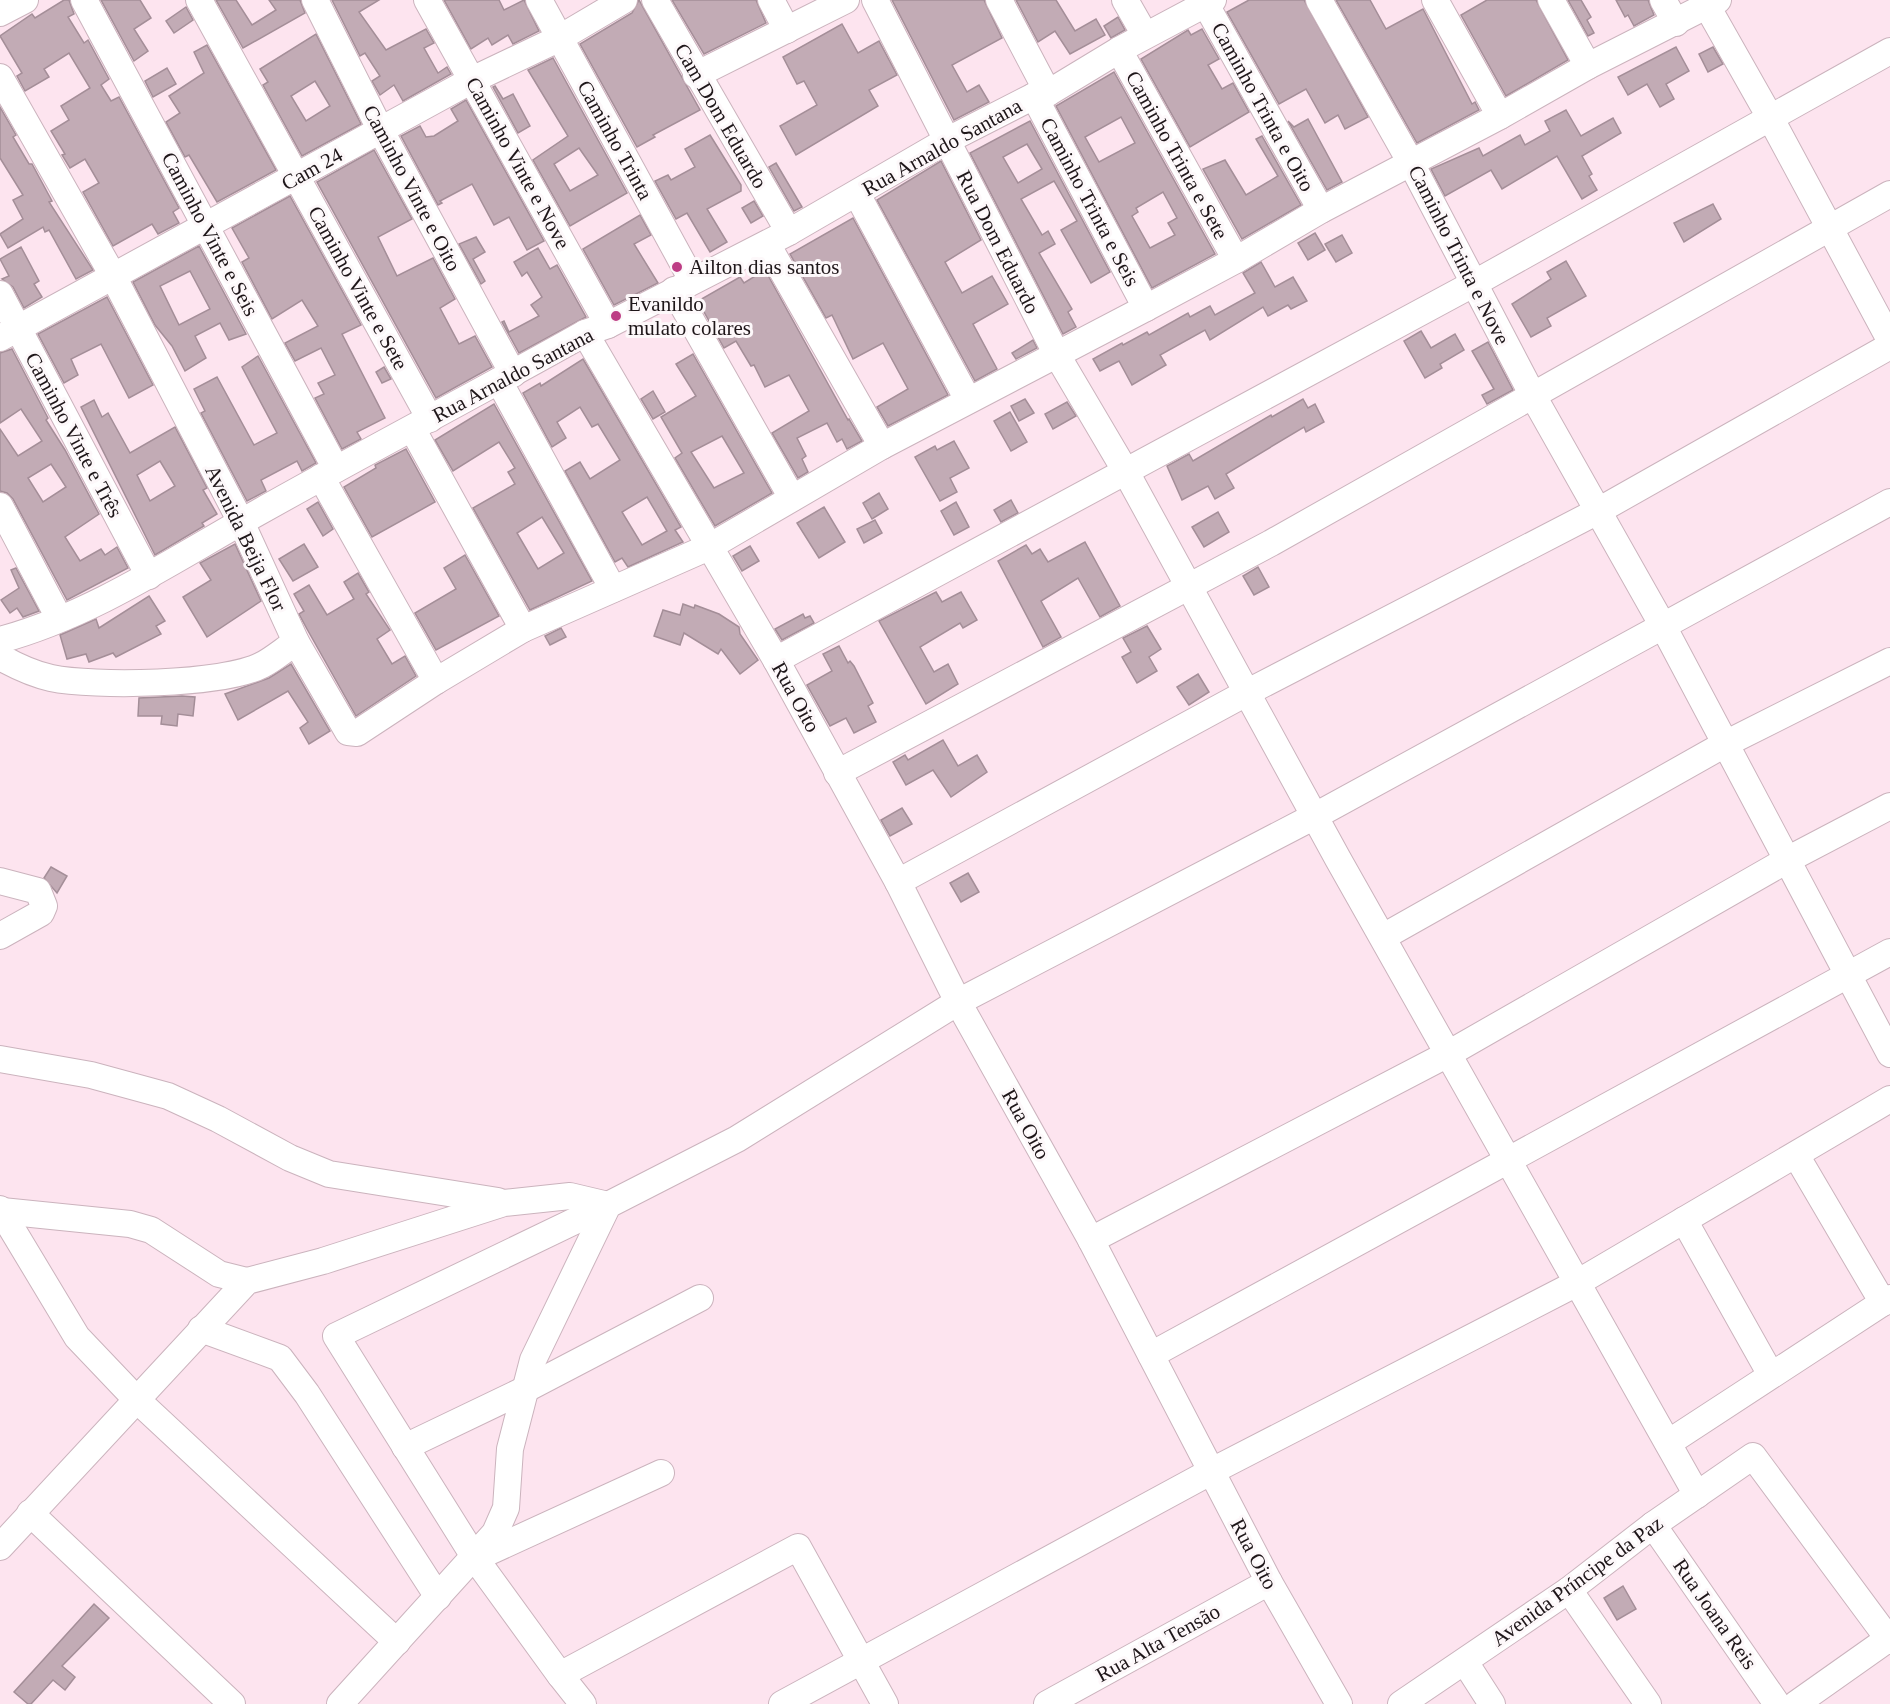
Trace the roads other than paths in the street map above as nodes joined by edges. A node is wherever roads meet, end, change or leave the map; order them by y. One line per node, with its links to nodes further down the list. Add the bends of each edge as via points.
1 (25, 0): 20 (street)
2 (84, 0): 41 (street, Caminho Vinte e Seis)
3 (199, 0): 37 (street, Caminho Vinte e Sete)
4 (315, 0): 34 (street, Caminho Vinte e Oito)
5 (428, 0): 30 (street, Caminho Vinte e Nove)
6 (539, 0): 24 (street, Caminho Trinta)
7 (624, 0): 24 (street, Cam 24)
8 (655, 0): 28 (street, Cam Dom Eduardo)
9 (771, 0): 22 (street)
10 (846, 0): 22 (street)
11 (875, 0): 35 (street, Rua Dom Eduardo)
12 (999, 0): 31 (street, Caminho Trinta e Seis)
13 (1125, 0): 23 (street, Caminho Trinta e Sete)
14 (1319, 0): 36 (street, Caminho Trinta e Nove)
15 (1435, 0): 32 (street)
16 (1551, 0): 27 (street)
17 (1663, 0): 21 (street)
18 (1209, 2): 23 (street, Rua Arnaldo Santana); 40 (street, Caminho Trinta e Oito)
19 (1713, 3): 21 (street, Avenida Beija Flor); 33 (street)
20 (0, 13)
21 (1676, 24): 27 (street, Avenida Beija Flor)
22 (787, 30): 28 (street)
23 (1145, 35): 25 (street, Rua Arnaldo Santana)
24 (558, 39): 30 (street, Cam 24); 48 (street, Caminho Trinta)
25 (1119, 50): 31 (street, Rua Arnaldo Santana); 45 (street, Caminho Trinta e Sete)
26 (1890, 51): 33 (street)
27 (1588, 66): 32 (street, Avenida Beija Flor)
28 (696, 75): 43 (street, Cam Dom Eduardo)
29 (0, 76): 46 (street, Avenida Beija Flor)
30 (472, 80): 34 (street, Cam 24); 51 (street, Caminho Vinte e Nove)
31 (1041, 94): 35 (street, Rua Arnaldo Santana); 50 (street, Caminho Trinta e Seis)
32 (1500, 116): 36 (street, Avenida Beija Flor)
33 (1771, 119): 42 (street); 47 (street)
34 (381, 131): 37 (street, Cam 24); 56 (street, Caminho Vinte e Oito)
35 (946, 141): 38 (street, Rua Arnaldo Santana); 55 (street, Rua Dom Eduardo)
36 (1412, 163): 40 (street, Avenida Beija Flor); 47 (street, Caminho Trinta e Nove)
37 (297, 177): 41 (street, Cam 24); 59 (street, Caminho Vinte e Sete)
38 (857, 194): 43 (street, Rua Arnaldo Santana); 58 (street)
39 (1890, 194): 42 (street)
40 (1321, 210): 45 (street, Avenida Beija Flor)
41 (206, 227): 46 (street, Cam 24); 62 (street, Caminho Vinte e Seis)
42 (1829, 229): 53 (street); 57 (street)
43 (789, 232): 44 (street, Rua Arnaldo Santana)
44 (767, 244): 48 (street, Rua Arnaldo Santana); 60 (street)
45 (1236, 260): 50 (street, Avenida Beija Flor)
46 (112, 274): 52 (street, Cam 24); 67 (street, Avenida Beija Flor)
47 (1473, 284): 57 (street, Caminho Trinta e Nove); 61 (street)
48 (683, 285): 51 (street, Rua Arnaldo Santana); 63 (street, Caminho Trinta)
49 (0, 294): 52 (street, Caminho Vinte e Três)
50 (1146, 309): 55 (street, Avenida Beija Flor)
51 (597, 329): 56 (street, Rua Arnaldo Santana); 68 (street, Caminho Vinte e Nove)
52 (9, 333): 69 (street, Caminho Vinte e Três)
53 (1890, 340)
54 (1890, 346): 66 (street)
55 (1057, 356): 58 (street, Avenida Beija Flor); 61 (street, Rua Dom Eduardo)
56 (506, 378): 59 (street, Rua Arnaldo Santana); 71 (street, Caminho Vinte e Oito)
57 (1532, 394): 66 (street, Caminho Trinta e Nove); 70 (street)
58 (968, 400): 60 (street, Avenida Beija Flor)
59 (421, 424): 62 (street, Rua Arnaldo Santana); 74 (street, Caminho Vinte e Sete)
60 (882, 446): 63 (street, Avenida Beija Flor)
61 (1126, 472): 70 (street, Rua Dom Eduardo); 78 (street)
62 (329, 473): 67 (street, Rua Arnaldo Santana); 80 (street, Caminho Vinte e Seis)
63 (792, 498): 68 (street, Avenida Beija Flor)
64 (1890, 502): 73 (street)
65 (0, 506): 72 (street)
66 (1598, 511): 73 (street, Caminho Trinta e Nove); 81 (street)
67 (241, 522): 69 (street, Rua Arnaldo Santana); 76 (street, Avenida Beija Flor)
68 (709, 547): 71 (street, Avenida Beija Flor); 78 (street, Rua Oito)
69 (149, 576): 72 (street, Rua Arnaldo Santana)
70 (1188, 587): 81 (street, Rua Dom Eduardo); 83 (street)
71 (613, 589): 74 (street, Avenida Beija Flor)
72 (59, 618): 75 (street, Rua Arnaldo Santana)
73 (1663, 626): 82 (street, Caminho Trinta e Nove); 85 (street)
74 (522, 629): 80 (street, Avenida Beija Flor)
75 (0, 640)
76 (296, 642): 77 (street, via 261,666 219,676 128,684 52,678); 80 (street, Avenida Beija Flor, via 348,732 357,733)
77 (0, 657)
78 (776, 660): 83 (street, Rua Oito)
79 (1890, 661): 82 (street)
80 (436, 681)
81 (1248, 692): 85 (street, Rua Dom Eduardo); 88 (street)
82 (1725, 744): 86 (street, Caminho Trinta e Nove); 90 (street)
83 (837, 773): 88 (street, Rua Oito)
84 (1890, 806): 86 (street)
85 (1315, 816): 90 (street, Rua Dom Eduardo); 93 (street)
86 (1787, 860): 92 (street, Caminho Trinta e Nove); 94 (street)
87 (0, 881): 89 (street, via 38,891 44,899 41,913)
88 (898, 882): 93 (street, Rua Oito)
89 (0, 936)
90 (1383, 937): 94 (street, Rua Dom Eduardo)
91 (1890, 952): 92 (street)
92 (1848, 975): 95 (street, Caminho Trinta e Nove); 99 (street)
93 (958, 1002): 101 (street, via 737,1138); 104 (street, Rua Oito)
94 (1448, 1054): 99 (street, Rua Dom Eduardo); 104 (street)
95 (1890, 1054)
96 (0, 1059): 100 (street, via 91,1075 168,1096 290,1158 329,1173)
97 (1890, 1099): 98 (street)
98 (1796, 1155): 103 (street); 108 (street)
99 (1509, 1161): 106 (street, Rua Dom Eduardo); 110 (street)
100 (504, 1203): 101 (street, via 570,1196); 105 (street)
101 (608, 1204): 112 (street, via 533,1360); 115 (street, via 336,1336)
102 (1, 1210): 105 (street, via 130,1224 151,1230 219,1274); 113 (street, via 78,1337)
103 (1684, 1220): 106 (street); 111 (street)
104 (1091, 1240): 110 (street, Rua Oito)
105 (247, 1281): 109 (street)
106 (1577, 1283): 114 (street, Rua Dom Eduardo); 116 (street)
107 (700, 1298): 112 (street)
108 (1886, 1300): 111 (street)
109 (201, 1329): 113 (street); 125 (street, via 280,1358)
110 (1151, 1354): 116 (street, Rua Oito)
111 (1771, 1375): 114 (street)
112 (526, 1389): 115 (street); 122 (street, via 510,1449 506,1508 495,1533)
113 (137, 1400): 119 (street); 127 (street)
114 (1668, 1443): 118 (street, Rua Dom Eduardo)
115 (405, 1447): 122 (street)
116 (1212, 1471): 123 (street, Rua Oito); 128 (street)
117 (661, 1473): 122 (street)
118 (1697, 1495): 120 (street, Avenida Príncipe da Paz); 126 (street, Avenida Príncipe da Paz, via 1753,1456)
119 (30, 1513): 121 (street); 131 (street)
120 (1653, 1524): 124 (street, Avenida Príncipe da Paz); 141 (street, Rua Joana Reis)
121 (0, 1547)
122 (474, 1558): 125 (street); 130 (street)
123 (1269, 1582): 136 (street, Rua Alta Tensão); 137 (street, Rua Oito)
124 (1569, 1590): 129 (street, Avenida Príncipe da Paz); 140 (street)
125 (438, 1597): 127 (street)
126 (1889, 1640): 142 (street)
127 (397, 1642): 132 (street)
128 (861, 1660): 130 (street, via 798,1547); 134 (street); 135 (street)
129 (1465, 1662): 138 (street, Avenida Príncipe da Paz); 139 (street)
130 (560, 1675): 133 (street)
131 (232, 1704)
132 (340, 1704)
133 (583, 1704)
134 (782, 1704)
135 (885, 1704)
136 (1047, 1704)
137 (1339, 1704)
138 (1401, 1704)
139 (1492, 1704)
140 (1648, 1704)
141 (1777, 1704)
142 (1796, 1704)

